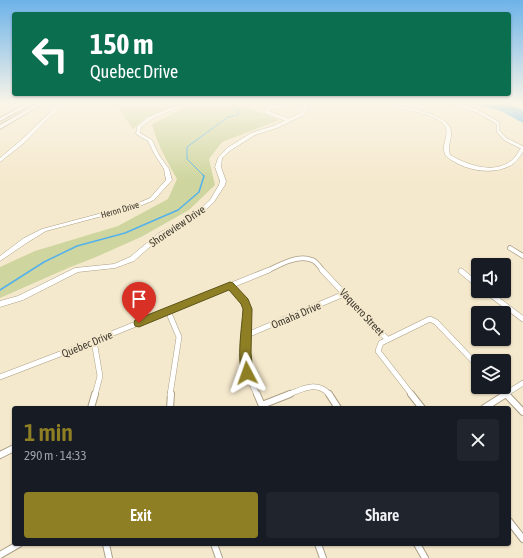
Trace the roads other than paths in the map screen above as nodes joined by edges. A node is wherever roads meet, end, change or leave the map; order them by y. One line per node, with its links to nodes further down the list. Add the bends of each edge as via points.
1 (35, 129): 7 (street)
2 (138, 129): 11 (street, Heron Drive, via 138,134 150,140 170,176 152,199 138,206 44,230)
3 (268, 129): 17 (street, Shoreview Drive, via 253,134 220,158 218,168 223,181 212,201 197,215 161,234 132,259 115,266 77,270 20,298)
4 (448, 129): 6 (street, via 446,149 448,156 466,165 488,170 501,167 512,162)
5 (498, 129): 6 (street, via 503,138)
6 (523, 149)
7 (0, 160)
8 (510, 248): 9 (street)
9 (523, 256)
10 (308, 258): 14 (street, Quebec Drive, via 295,259); 15 (street, Vaquero Street, via 313,260)
11 (0, 259)
12 (461, 271): 13 (street)
13 (471, 279)
14 (230, 286): 18 (street, Quebec Drive); 20 (street, via 248,309)
15 (344, 294): 20 (street, Omaha Drive); 21 (street, Vaquero Street)
16 (495, 298): 19 (street)
17 (0, 304)
18 (168, 311): 22 (street, Quebec Drive); 29 (street, via 179,344)
19 (523, 319)
20 (247, 335): 30 (street, via 247,373)
21 (387, 339): 23 (street, via 430,319 436,322); 32 (street, Vaquero Street, via 381,343 378,351)
22 (94, 341): 24 (street, Quebec Drive); 28 (street, via 100,376)
23 (471, 359)
24 (0, 377)
25 (523, 383): 26 (street)
26 (511, 391)
27 (506, 394): 33 (street); 34 (street)
28 (92, 406)
29 (170, 406)
30 (262, 406): 31 (street, via 317,385 321,386)
31 (337, 406)
32 (420, 406)
33 (487, 406)
34 (523, 412)
35 (12, 449): 36 (street)
36 (0, 455)
37 (511, 524): 38 (street)
38 (523, 539)
39 (16, 546): 44 (street)
40 (106, 546): 45 (street)
41 (215, 546): 46 (street)
42 (319, 546): 47 (street)
43 (418, 546): 48 (street)
44 (0, 555)
45 (109, 558)
46 (219, 558)
47 (323, 558)
48 (425, 558)

